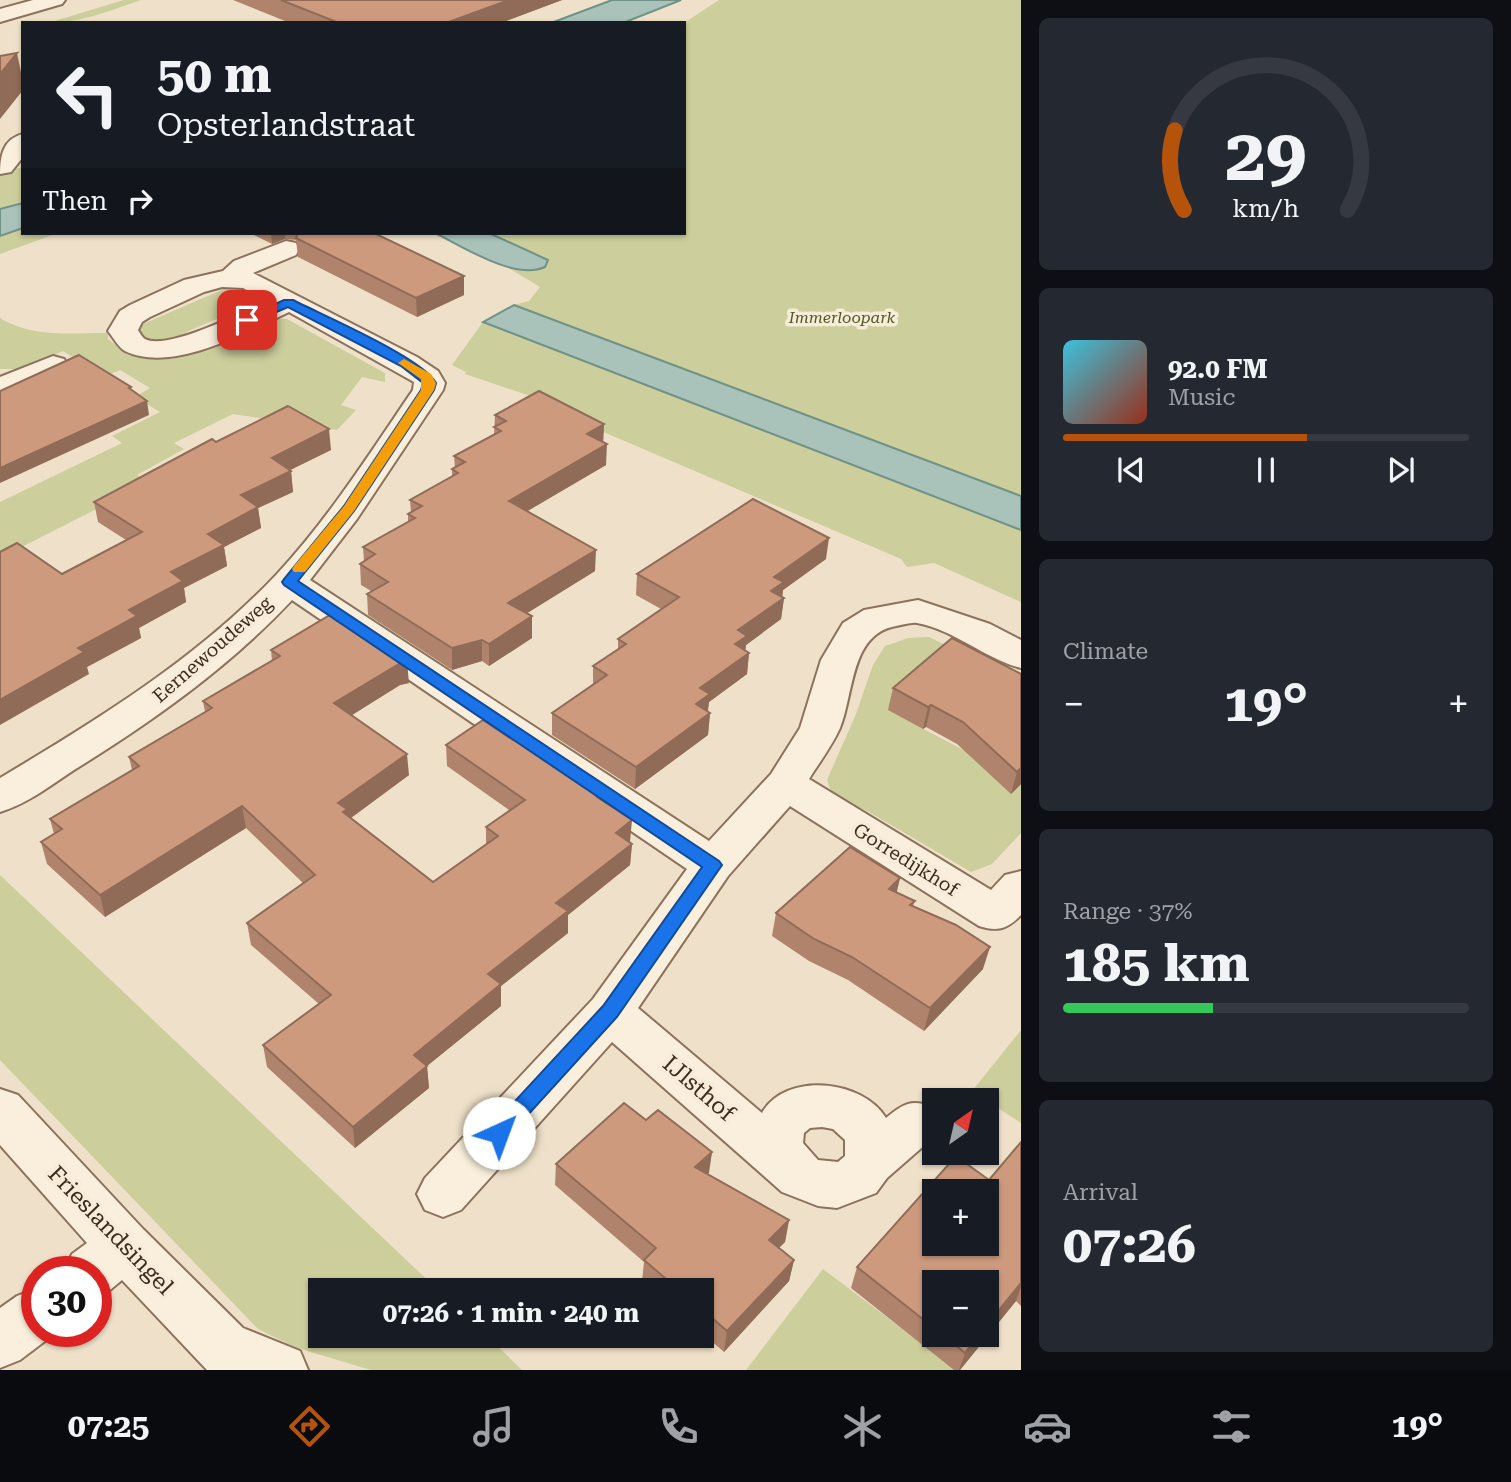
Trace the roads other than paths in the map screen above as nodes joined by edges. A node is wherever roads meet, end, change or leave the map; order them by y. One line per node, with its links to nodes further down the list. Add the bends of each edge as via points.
1 (55, 0): 2 (street)
2 (0, 16)
3 (21, 143): 4 (street)
4 (2, 167)
5 (286, 249): 6 (street, via 244,267)
6 (231, 278): 7 (street, Eernewoudeweg, via 251,281); 7 (street, via 206,282 140,311 125,323 125,337 148,349 173,350)
7 (288, 302): 10 (street, Eernewoudeweg, via 406,363 430,383 349,508)
8 (53, 365): 9 (street)
9 (0, 388)
10 (289, 582): 13 (street, Eernewoudeweg, via 149,703); 14 (street)
11 (1021, 656): 12 (street, via 977,632 918,611 877,618 856,631 840,660 820,728)
12 (786, 784): 14 (street); 15 (street, Gorredijkhof, via 995,914)
13 (0, 797)
14 (713, 865): 16 (street)
15 (1021, 887)
16 (610, 1012): 20 (street, IJlsthof); 21 (street)
17 (0, 1110): 22 (street, Frieslandsingel)
18 (917, 1122): 19 (street, IJlsthof)
19 (872, 1161): 20 (street, IJlsthof, via 858,1177 836,1185 800,1176); 20 (street, via 872,1140 860,1121 840,1109 817,1105 795,1110 782,1125 778,1144)
20 (788, 1164)
21 (443, 1194)
22 (105, 1256)
23 (112, 1263): 26 (street, Frieslandsingel)
24 (21, 1326): 25 (street)
25 (0, 1341)
26 (236, 1359): 27 (street, Frieslandsingel)
27 (280, 1370)

